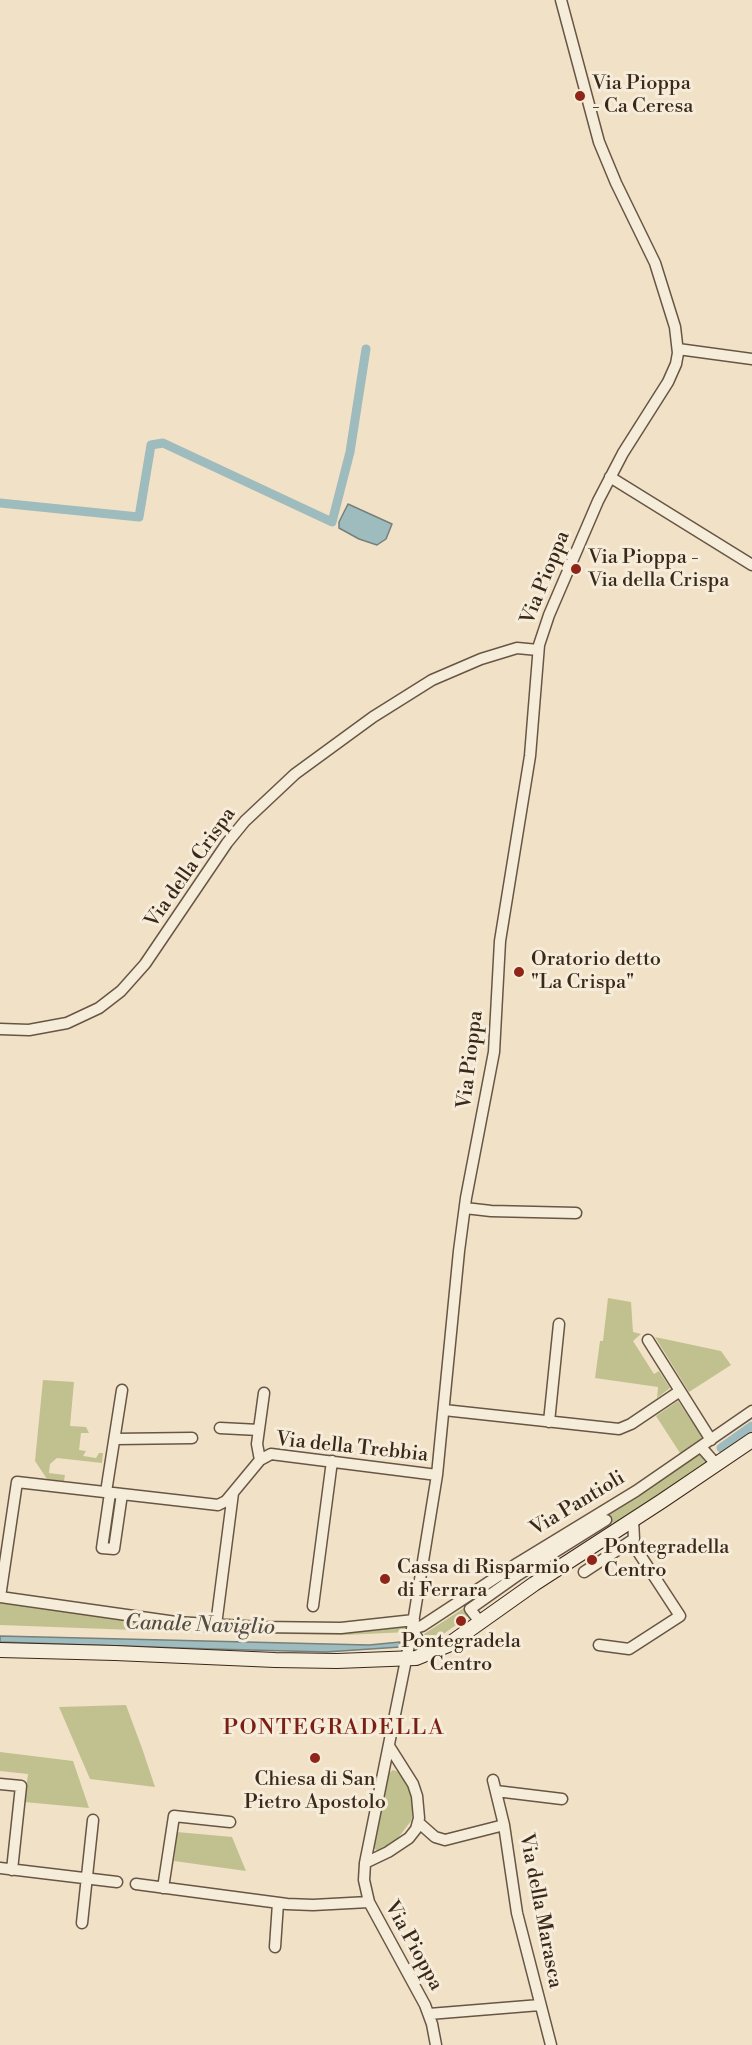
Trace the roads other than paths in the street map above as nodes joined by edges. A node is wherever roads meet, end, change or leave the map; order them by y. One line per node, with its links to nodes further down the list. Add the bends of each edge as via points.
1 (561, 0): 2 (street, Via Pioppa, via 599,141 655,263 672,313)
2 (678, 349): 3 (street); 4 (street, Via Pioppa, via 668,382)
3 (752, 359)
4 (609, 477): 5 (street); 6 (street, Via Pioppa, via 549,615)
5 (752, 565)
6 (538, 650): 7 (street, Via della Crispa, via 512,649 418,688 294,774 245,821 145,964 121,992 99,1008 67,1023 29,1030); 8 (street, Via Pioppa, via 530,756 500,941 494,1052)
7 (0, 1029)
8 (465, 1208): 9 (street); 15 (street, Via Pioppa)
9 (576, 1213)
10 (559, 1324): 17 (street)
11 (648, 1340): 13 (street)
12 (122, 1390): 21 (street)
13 (680, 1391): 17 (street, via 619,1429); 22 (street)
14 (264, 1394): 19 (street)
15 (444, 1410): 17 (street); 28 (street, Via Pioppa)
16 (752, 1411): 22 (street, Via Pantioli)
17 (549, 1422)
18 (220, 1428): 19 (street)
19 (259, 1430): 25 (street)
20 (192, 1438): 21 (street)
21 (115, 1439): 29 (street)
22 (711, 1440): 24 (street, Via Pantioli)
23 (752, 1440): 27 (street)
24 (701, 1447): 27 (street); 32 (street, Via Pantioli)
25 (260, 1460): 26 (street, Via della Trebbia, via 276,1454); 30 (street, Via della Trebbia)
26 (332, 1461): 28 (street, Via della Trebbia); 38 (street)
27 (716, 1464): 33 (street)
28 (437, 1474): 40 (street, Via Pioppa)
29 (108, 1492): 31 (street, Via della Trebbia); 31 (street, via 102,1548 114,1549); 37 (street, Via della Trebbia, via 16,1482)
30 (233, 1493): 31 (street, Via della Trebbia, via 218,1505); 41 (street)
31 (122, 1494)
32 (603, 1516): 34 (street); 39 (street, via 470,1609); 40 (street, Via Pantioli, via 518,1563 422,1626)
33 (633, 1520): 34 (street); 35 (street)
34 (614, 1533): 39 (street)
35 (632, 1541): 36 (street); 42 (street, via 680,1616 629,1649)
36 (584, 1572)
37 (0, 1597): 41 (street)
38 (313, 1606)
39 (480, 1622): 44 (street)
40 (413, 1624): 41 (street, via 309,1629); 44 (street, via 421,1644); 45 (street, Via Pioppa)
41 (216, 1625)
42 (598, 1645)
43 (0, 1650): 45 (street, via 275,1660)
44 (432, 1653): 45 (street)
45 (411, 1659): 46 (street, Via Pioppa)
46 (389, 1746): 53 (street, via 417,1796); 55 (street, Via Pioppa)
47 (493, 1780): 49 (street, Via della Marasca)
48 (0, 1784): 57 (street, via 21,1786)
49 (496, 1791): 50 (street); 54 (street, Via della Marasca)
50 (562, 1798)
51 (93, 1820): 58 (street)
52 (230, 1822): 61 (street, via 174,1816)
53 (418, 1822): 54 (street, Via della Marasca, via 435,1837 445,1840); 55 (street, via 400,1845)
54 (504, 1825): 66 (street, Via della Marasca, via 517,1913)
55 (365, 1863): 62 (street, Via Pioppa)
56 (0, 1868): 57 (street)
57 (12, 1870): 58 (street)
58 (87, 1879): 59 (street); 64 (street)
59 (117, 1882)
60 (136, 1884): 61 (street)
61 (163, 1888): 63 (street)
62 (369, 1902): 63 (street); 67 (street, Via Pioppa)
63 (278, 1903): 65 (street)
64 (82, 1923)
65 (274, 1947)
66 (540, 2005): 67 (street); 69 (street, Via della Marasca)
67 (429, 2014): 68 (street, Via Pioppa)
68 (436, 2045)
69 (551, 2045)

